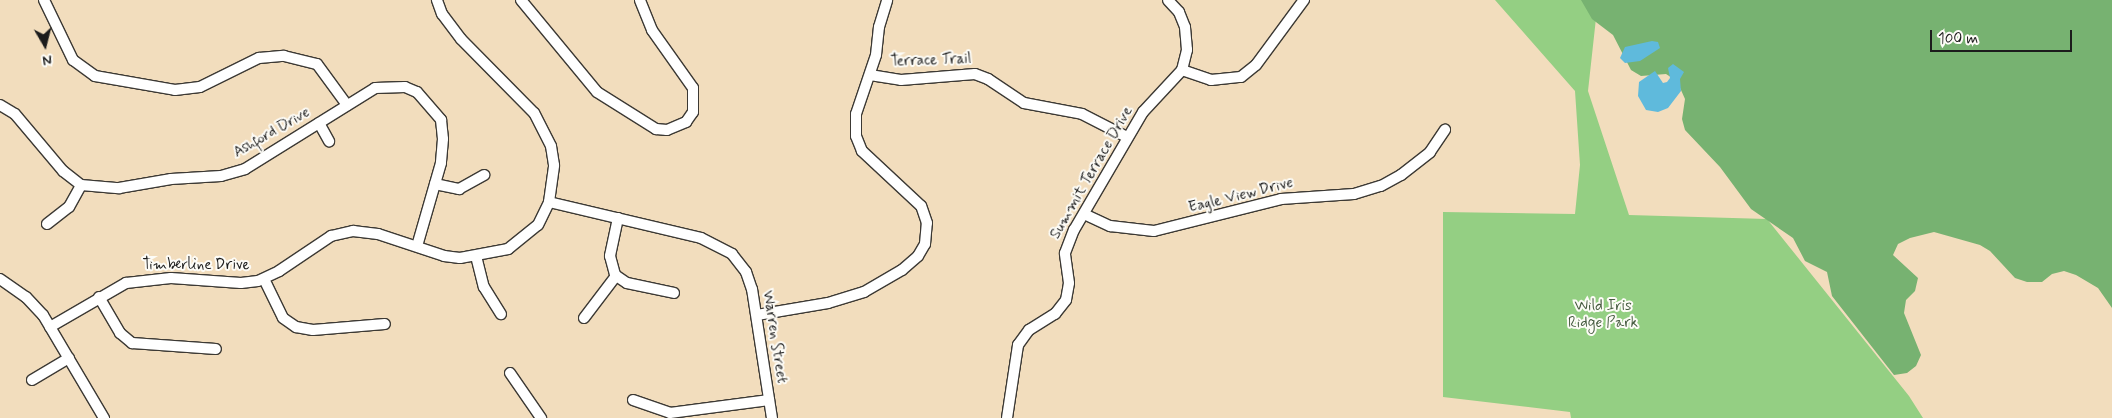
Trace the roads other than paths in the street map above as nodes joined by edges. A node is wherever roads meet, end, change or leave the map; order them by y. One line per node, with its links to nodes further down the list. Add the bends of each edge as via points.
1 (44, 0): 11 (street, via 73,60 95,76 176,90 200,87 259,58 284,56 317,64)
2 (437, 0): 19 (street, Timberline Drive, via 442,14 461,39 534,113 542,126 551,146 554,165)
3 (521, 0): 4 (street, via 597,92 656,129 667,130 686,122 693,112 693,88 652,30)
4 (640, 0)
5 (887, 0): 9 (street)
6 (1168, 0): 8 (street, via 1179,12 1185,27 1188,50)
7 (1304, 0): 8 (street, via 1256,65 1241,77 1211,80)
8 (1182, 70): 14 (street, Summit Terrace Drive, via 1143,112)
9 (870, 75): 14 (street, Terrace Trail, via 901,80 975,74 1024,103 1082,114); 31 (street, via 855,119 857,141 866,155 921,206 927,223 925,244 918,256 902,270 864,292 841,300)
10 (0, 105): 18 (street, via 15,114 63,171)
11 (347, 105): 12 (street, Ashford Drive); 17 (street, Ashford Drive, via 375,88 393,85 417,92 441,120 444,139)
12 (319, 123): 15 (street); 18 (street, Ashford Drive, via 245,169 221,176 119,188)
13 (1445, 130): 20 (street, Eagle View Drive, via 1430,152 1401,175 1354,194 1281,199 1154,231 1110,226)
14 (1127, 137): 20 (street, Summit Terrace Drive)
15 (329, 141)
16 (484, 175): 17 (street, via 459,189)
17 (435, 184): 23 (street, Ashford Drive)
18 (81, 185): 22 (street, via 69,207)
19 (549, 202): 21 (street, Warren Street); 24 (street, Timberline Drive, via 538,225 508,249)
20 (1084, 214): 44 (street, Summit Terrace Drive, via 1066,249 1069,283 1066,300 1055,314 1029,330 1018,346)
21 (618, 218): 25 (street, via 610,259); 31 (street, Warren Street, via 700,238 726,249 746,272)
22 (47, 224)
23 (417, 246): 24 (street, Timberline Drive, via 444,256); 27 (street, Timberline Drive, via 378,234 353,231 338,234 313,246)
24 (476, 256): 30 (street, via 484,288)
25 (616, 276): 28 (street, via 627,283); 32 (street)
26 (0, 279): 34 (street, via 26,297)
27 (264, 279): 29 (street, Timberline Drive, via 241,283 146,279 126,283); 33 (street, via 284,318 296,327 313,330)
28 (674, 293)
29 (99, 296): 34 (street, Timberline Drive); 35 (street, via 120,333 132,343 150,347)
30 (501, 314)
31 (757, 315): 40 (street, Warren Street)
32 (584, 318)
33 (385, 324)
34 (50, 327): 36 (street)
35 (216, 349)
36 (69, 358): 38 (street); 41 (street)
37 (510, 373): 42 (street)
38 (32, 380)
39 (633, 400): 40 (street, Warren Street, via 670,413)
40 (770, 400): 43 (street, Warren Street)
41 (104, 418)
42 (540, 418)
43 (772, 418)
44 (1007, 418)

